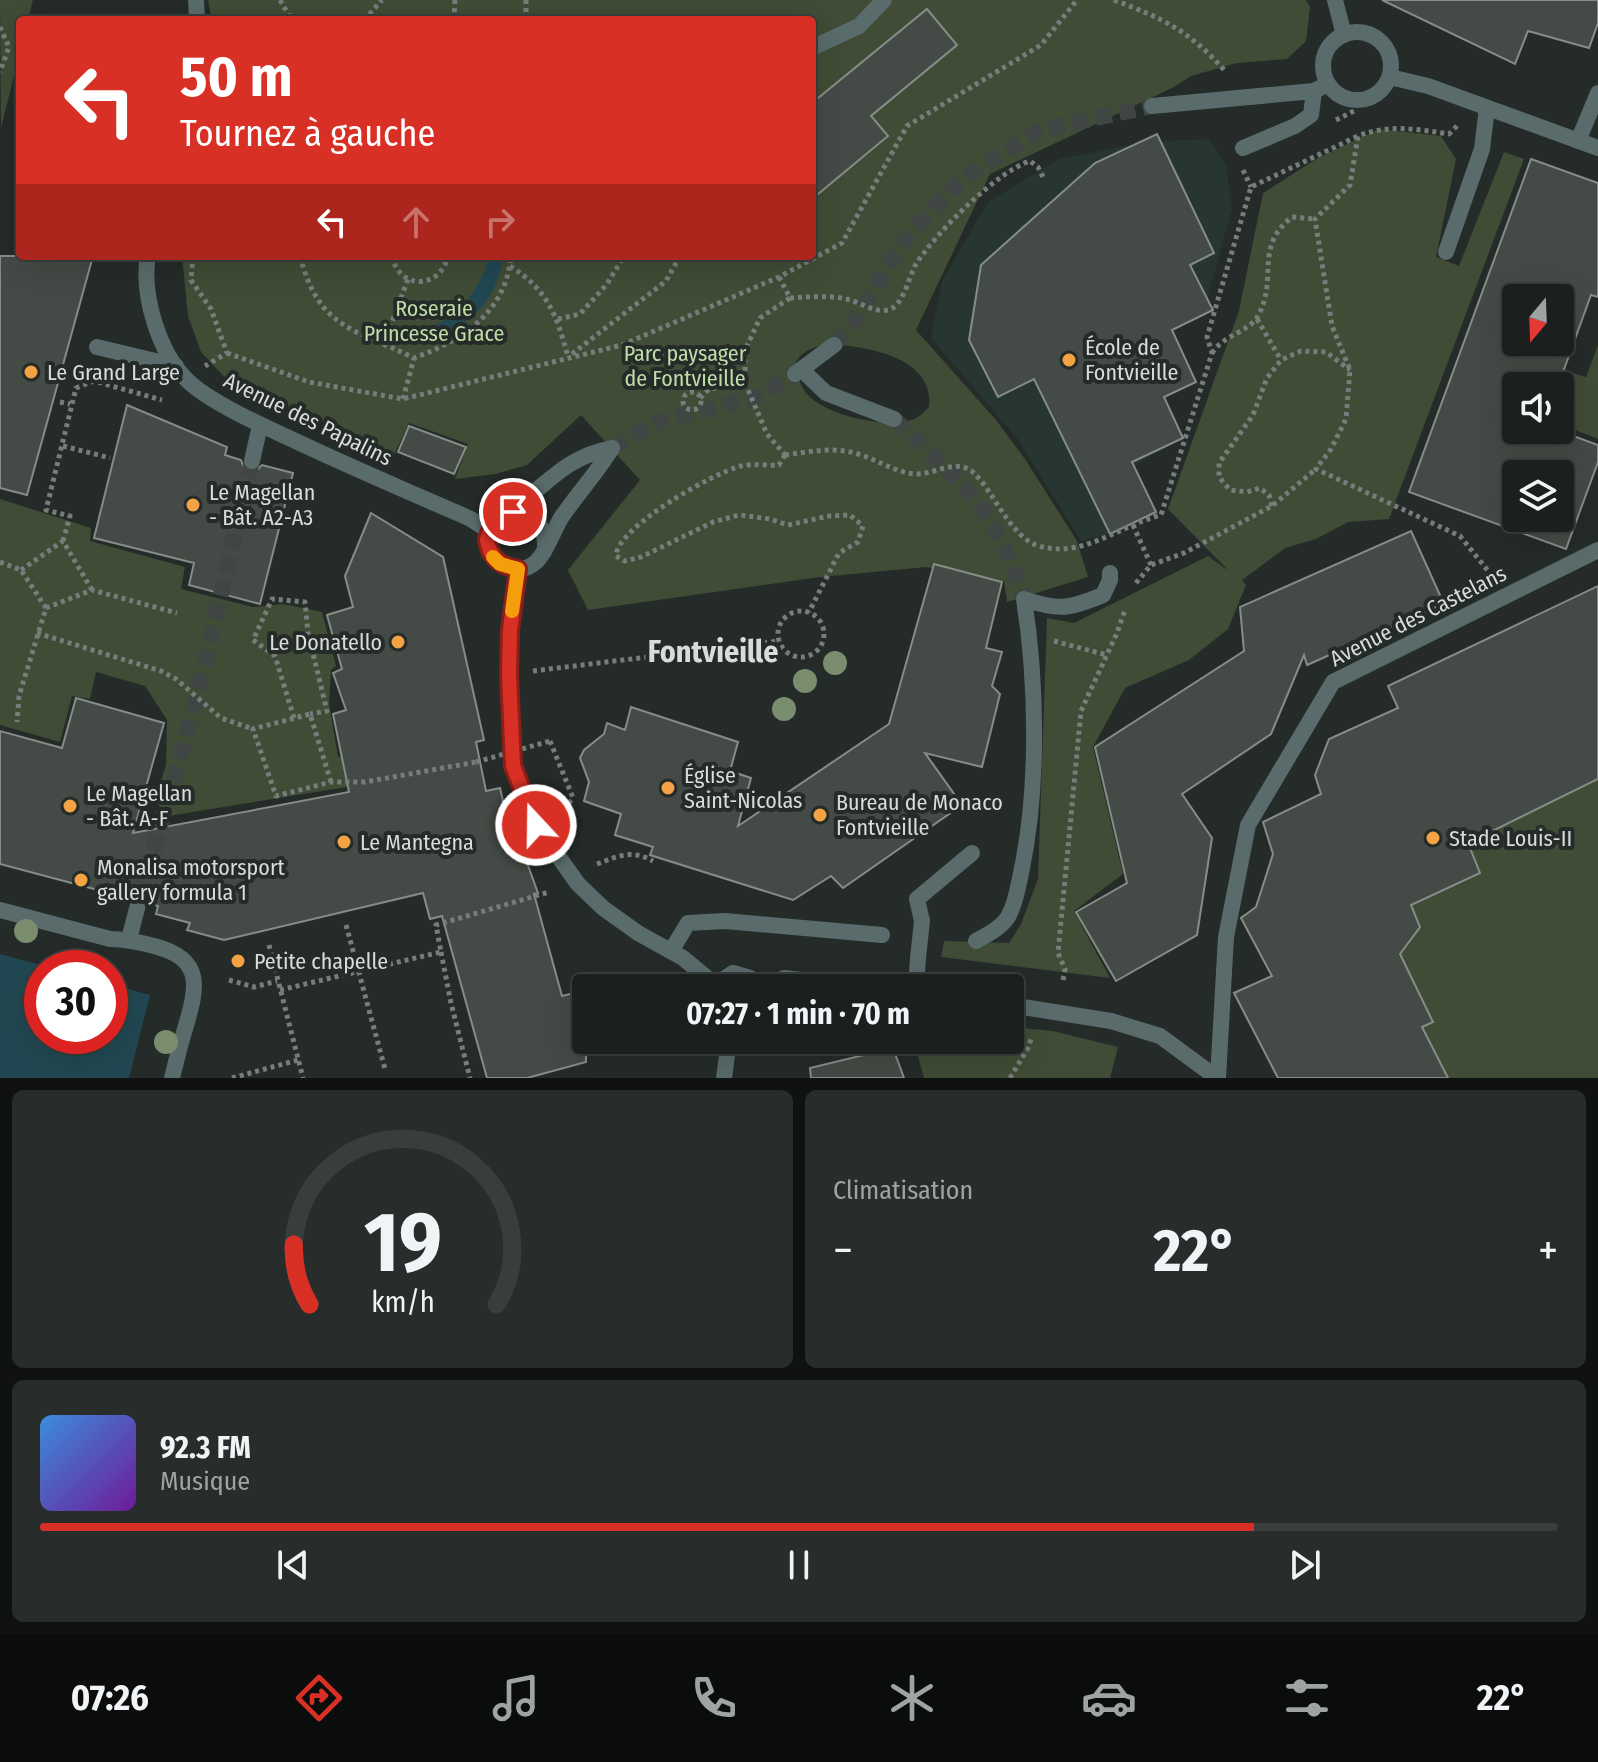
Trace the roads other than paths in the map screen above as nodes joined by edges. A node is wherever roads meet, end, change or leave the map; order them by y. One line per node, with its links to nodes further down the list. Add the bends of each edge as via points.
1 (884, 0): 4 (street, via 859,26)
2 (1335, 0): 3 (street)
3 (1344, 35): 5 (street, via 1376,37 1390,55); 6 (street, via 1324,58)
4 (816, 46)
5 (1390, 77): 6 (street, via 1378,93 1358,100); 9 (street)
6 (1321, 87): 8 (street); 11 (street, via 1311,115)
7 (1598, 93): 10 (street)
8 (1152, 106)
9 (1487, 108): 10 (street); 13 (street, via 1482,149)
10 (1578, 141): 12 (street)
11 (1243, 148)
12 (1598, 148)
13 (1446, 252)
14 (147, 260): 17 (street, Avenue des Papalins, via 155,326)
15 (834, 345): 18 (street, via 799,372 826,393)
16 (97, 347): 17 (street)
17 (176, 366): 19 (street, Avenue des Papalins, via 187,381)
18 (894, 419)
19 (260, 425): 20 (street); 22 (street, Avenue des Papalins)
20 (252, 461)
21 (503, 515): 22 (street); 23 (street, via 524,512 534,518); 23 (street, via 570,462 612,448)
22 (489, 531): 25 (street, via 493,557)
23 (545, 546): 25 (street, via 535,563)
24 (1598, 550): 40 (street, Avenue des Castelans, via 1333,682 1248,825 1226,937)
25 (518, 569): 33 (street, via 510,630 513,766 536,825 578,884 603,908)
26 (1110, 573): 32 (street, via 1103,595 1078,605 1057,608 1024,599 1033,691 1024,858 1009,917)
27 (972, 853): 35 (street, bridge, via 917,899 922,921)
28 (140, 897): 31 (street)
29 (0, 910): 31 (street, via 110,939)
30 (882, 935): 33 (street, via 701,922 688,923)
31 (129, 939): 38 (street, via 167,949 185,960 195,978 195,996)
32 (976, 941)
33 (671, 951): 34 (street)
34 (702, 974)
35 (917, 974)
36 (1024, 1007): 40 (street, via 1111,1021 1160,1036)
37 (727, 1054): 39 (street)
38 (172, 1078)
39 (724, 1078)
40 (1218, 1078)

